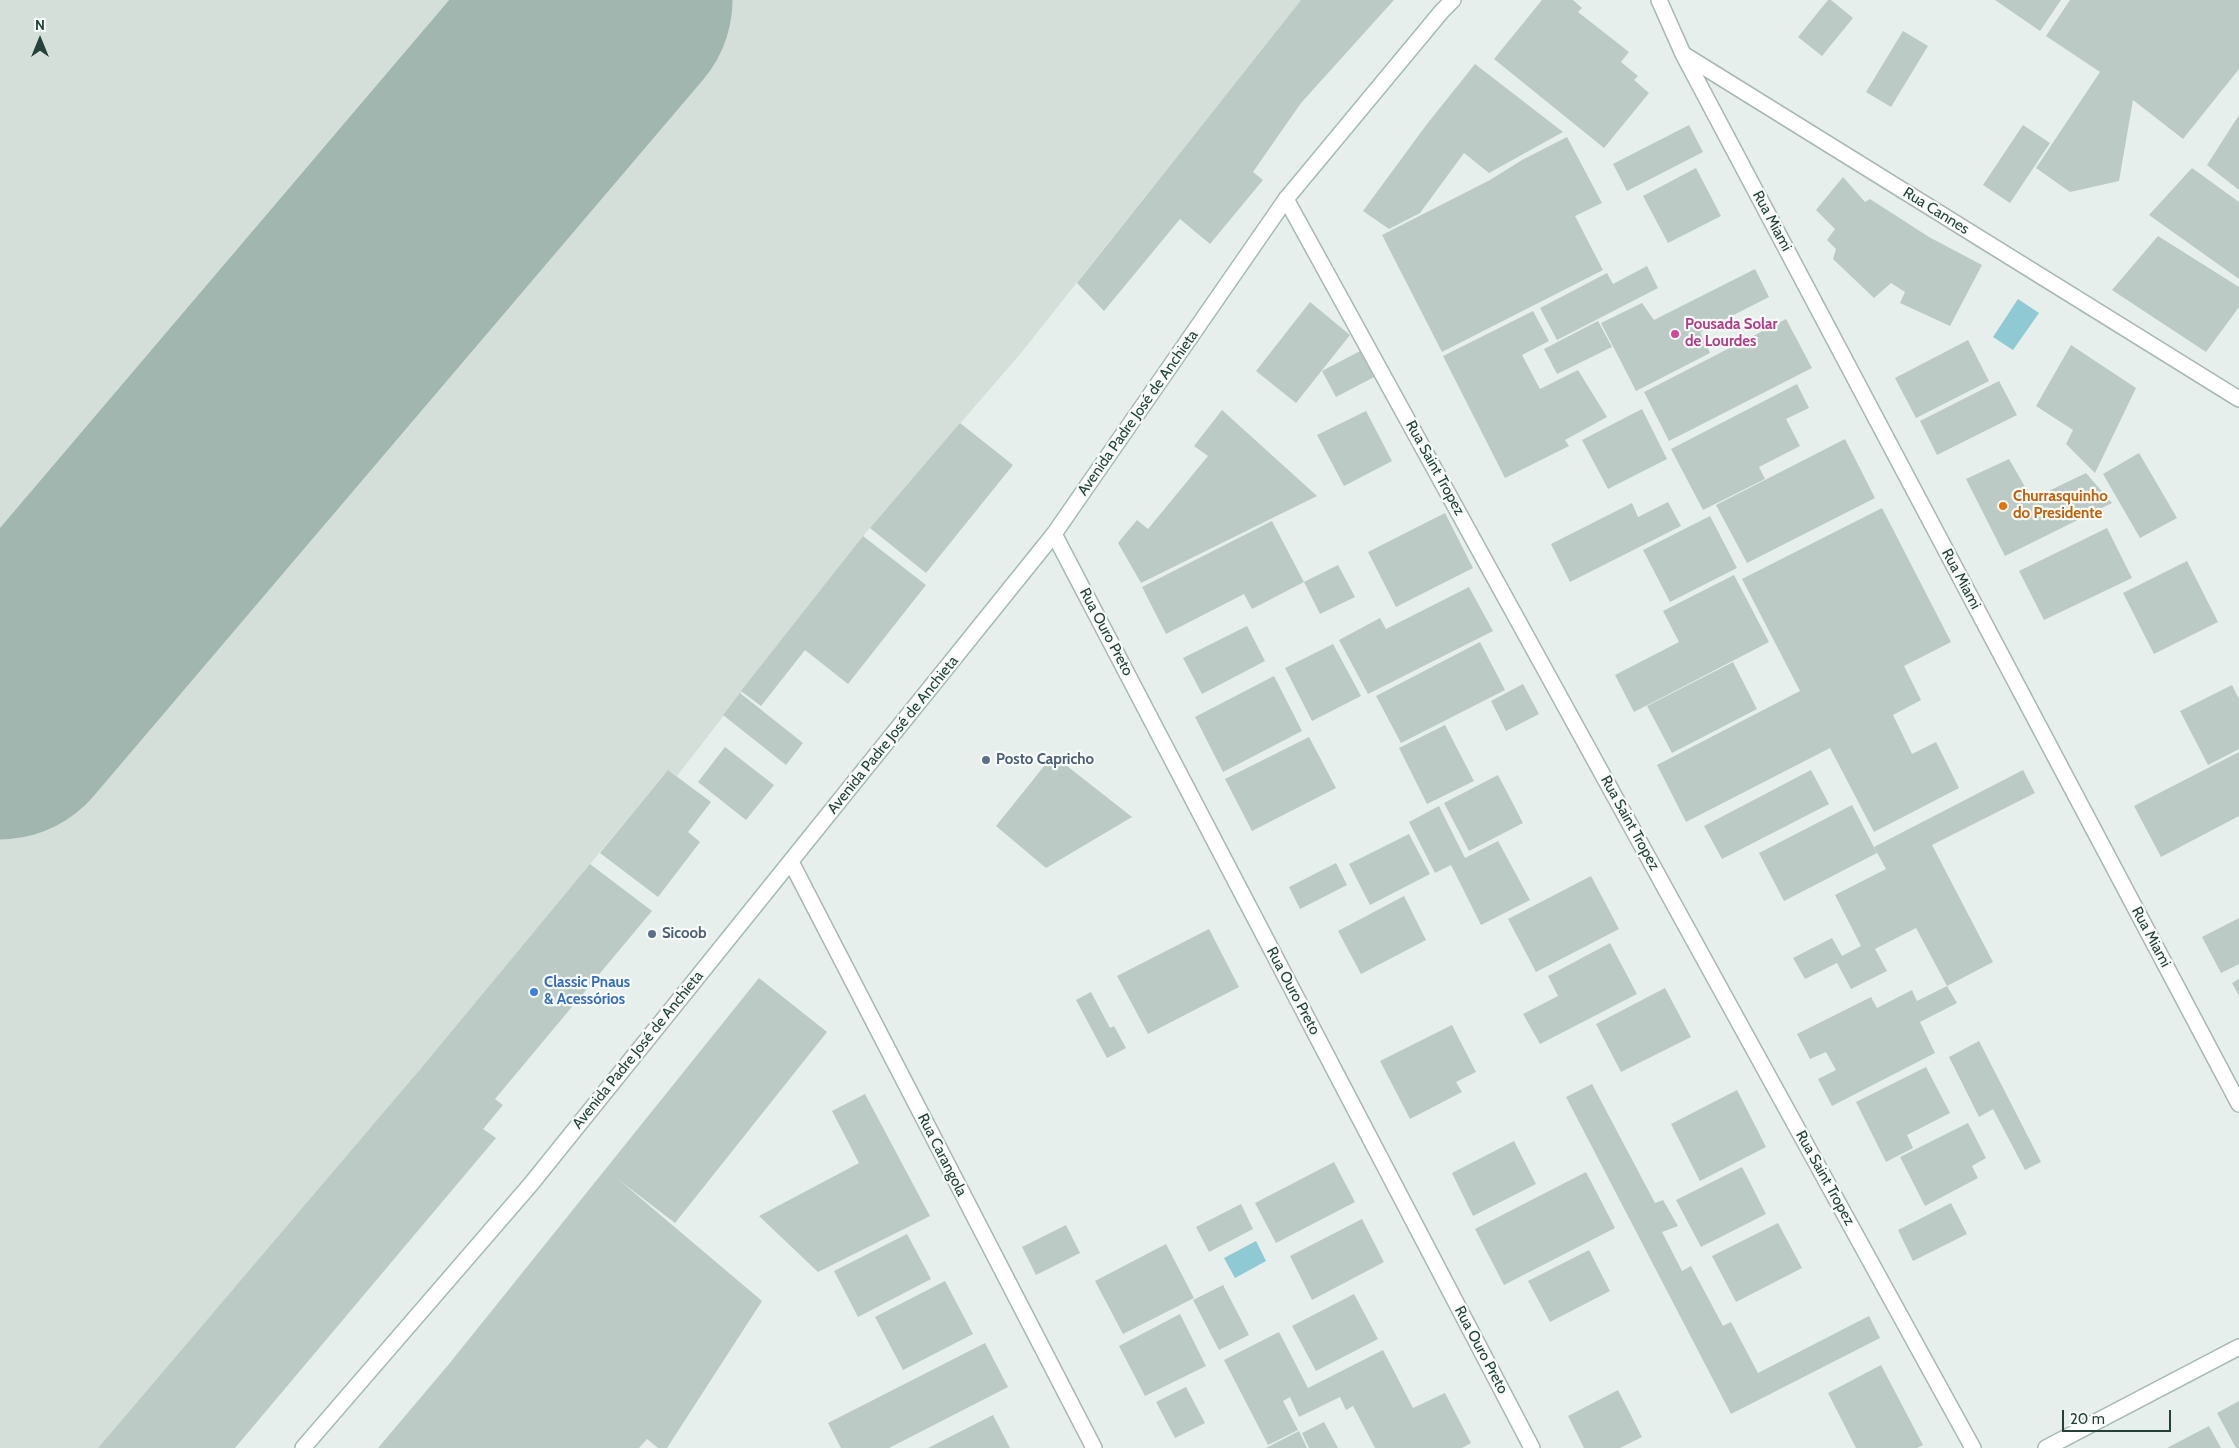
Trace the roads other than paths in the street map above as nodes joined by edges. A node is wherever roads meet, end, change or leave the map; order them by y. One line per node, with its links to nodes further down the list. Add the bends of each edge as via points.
1 (1453, 0): 4 (street, Avenida Padre José de Anchieta)
2 (1659, 0): 3 (street)
3 (1683, 54): 5 (street, Rua Cannes); 8 (street, Rua Miami)
4 (1286, 199): 6 (street, Avenida Padre José de Anchieta); 13 (street, Rua Saint Tropez)
5 (2239, 399)
6 (1054, 534): 7 (street, Avenida Padre José de Anchieta); 12 (street, Rua Ouro Preto)
7 (791, 862): 10 (street, Avenida Padre José de Anchieta, via 531,1184); 11 (street, Rua Carangola)
8 (2239, 1104)
9 (2239, 1347): 14 (street)
10 (303, 1448)
11 (1094, 1448)
12 (1532, 1448)
13 (1973, 1448)
14 (2046, 1448)

